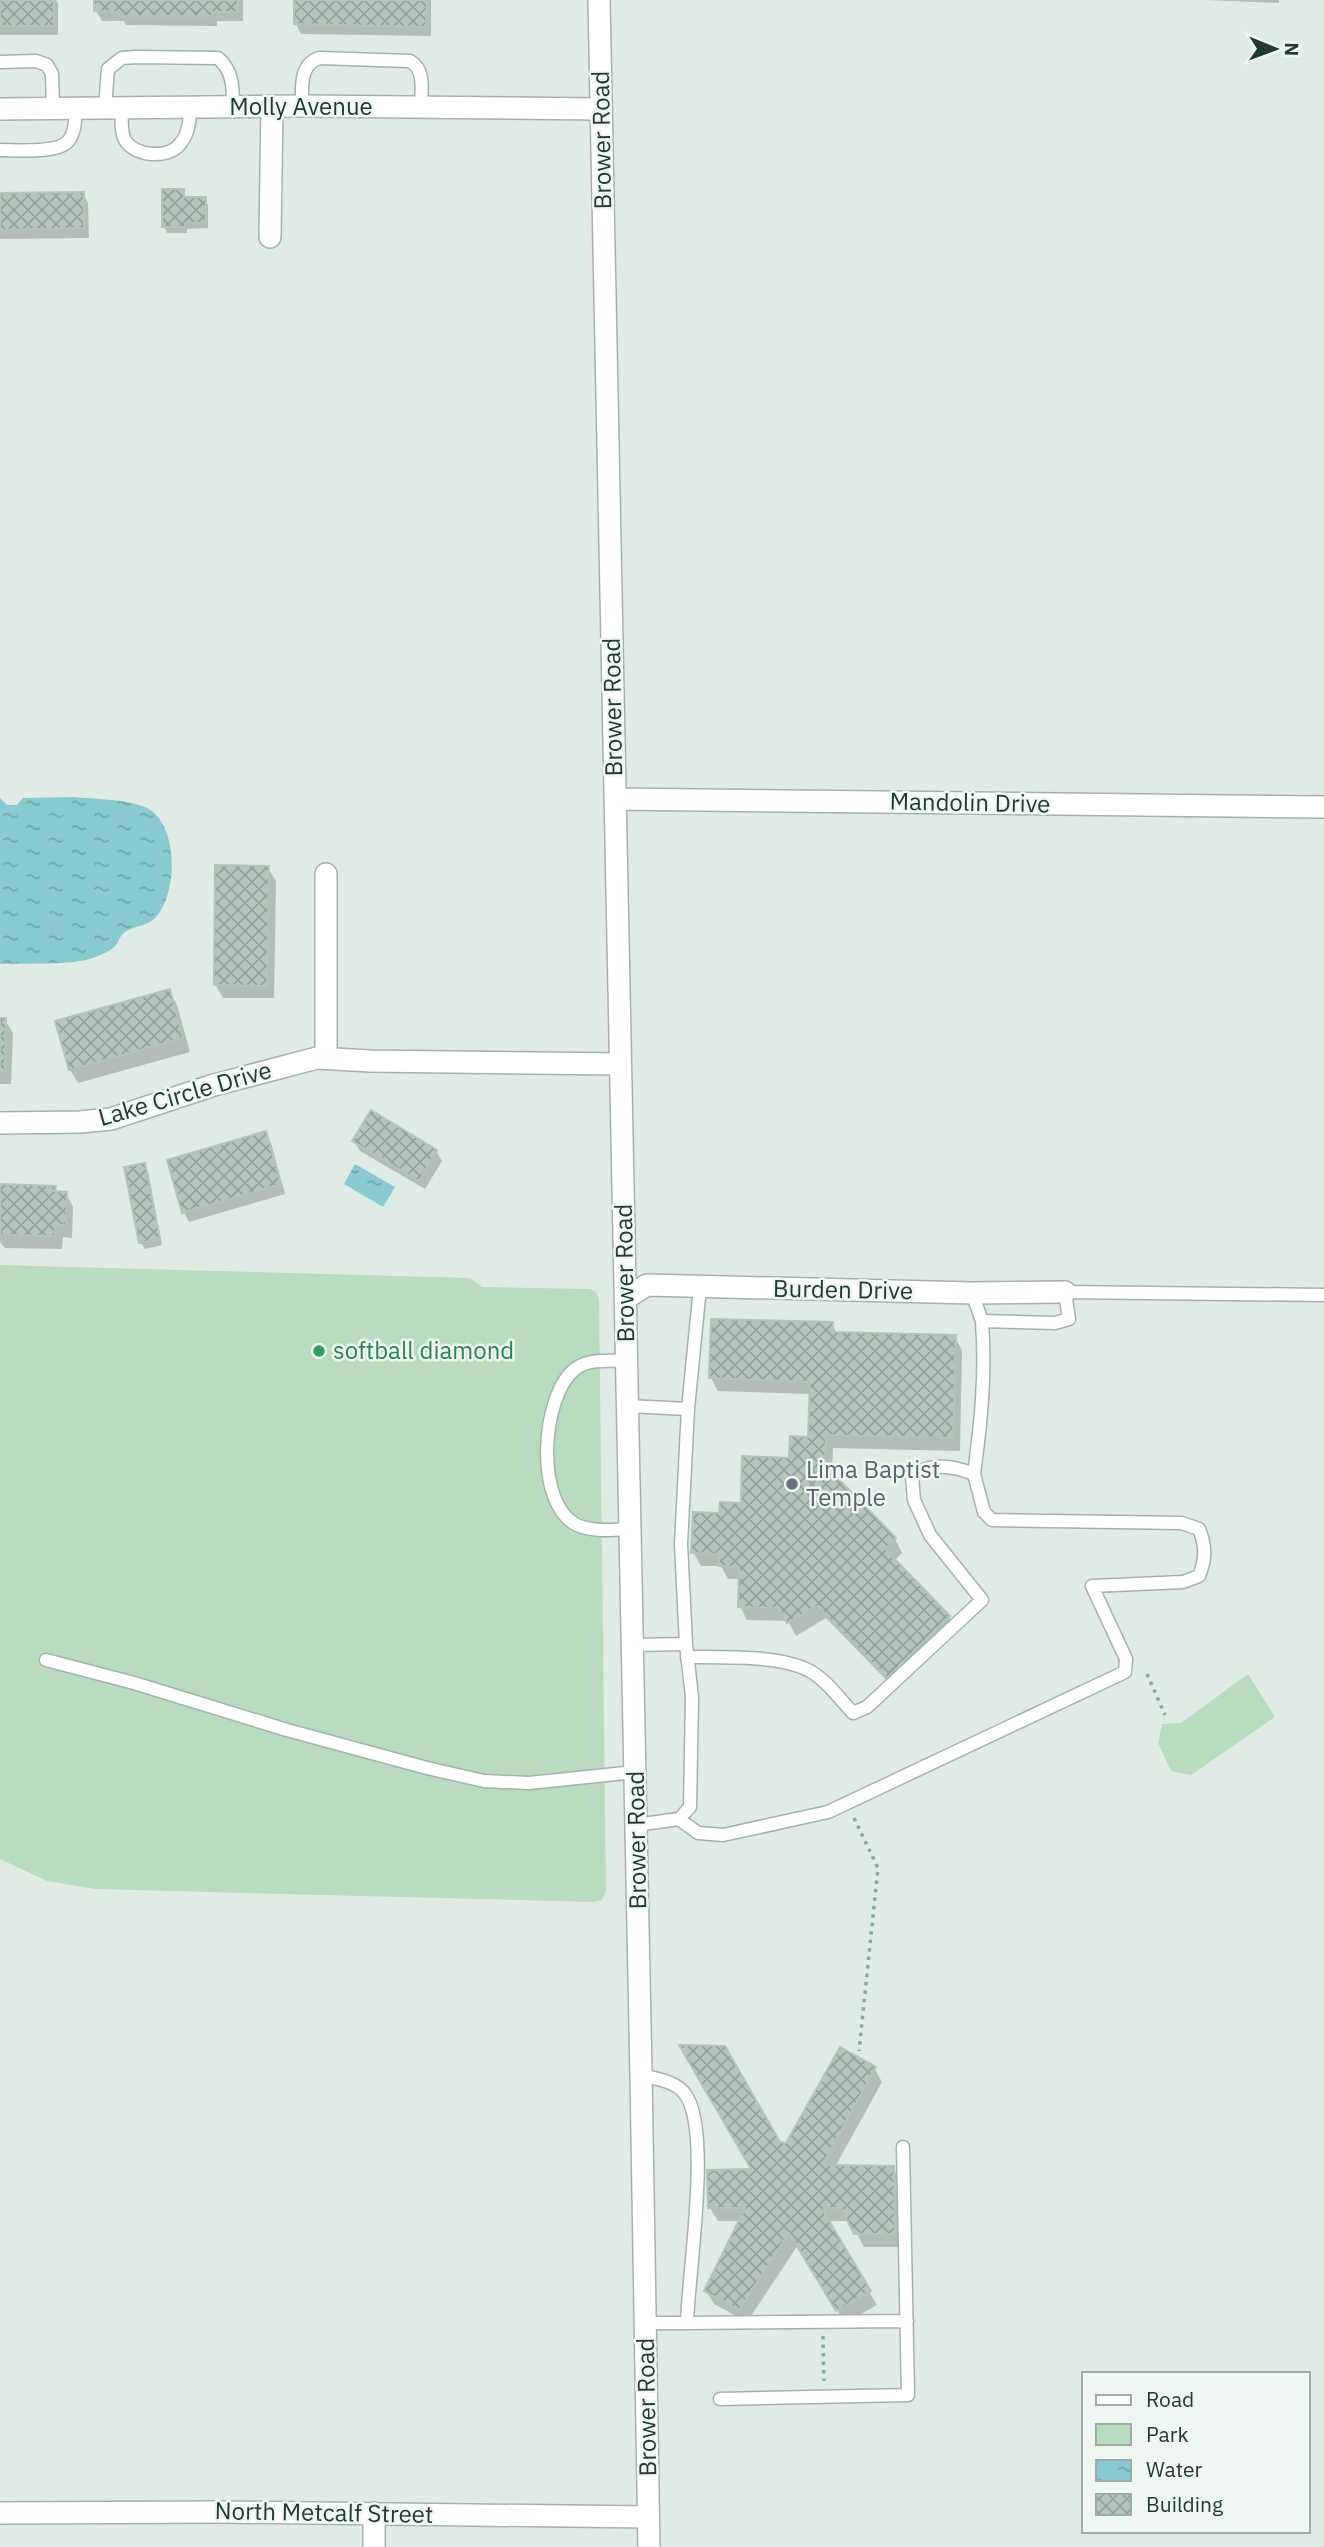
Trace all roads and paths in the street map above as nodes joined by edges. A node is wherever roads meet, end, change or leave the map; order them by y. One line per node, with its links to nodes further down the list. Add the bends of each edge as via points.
1 (599, 0): 12 (street, Brower Road)
2 (0, 62): 9 (lane, via 47,65 52,74)
3 (233, 106): 4 (street, Molly Avenue); 6 (lane, via 230,74 218,58 135,57 122,58 108,68); 7 (street, Molly Avenue)
4 (272, 106): 5 (street, Molly Avenue); 14 (street)
5 (302, 106): 8 (street, Molly Avenue); 8 (lane, via 304,71 319,58 410,61 421,76)
6 (113, 107): 7 (street, Molly Avenue); 7 (lane, via 125,140 135,149 160,153 181,144); 10 (street, Molly Avenue)
7 (190, 107)
8 (421, 107): 12 (street, Molly Avenue)
9 (53, 108): 10 (street, Molly Avenue); 11 (street, Molly Avenue)
10 (75, 108): 13 (lane, via 73,134 60,148)
11 (0, 109)
12 (601, 109): 15 (street, Brower Road)
13 (0, 150)
14 (270, 237)
15 (615, 799): 16 (street, Mandolin Drive); 19 (street, Brower Road)
16 (1324, 807)
17 (326, 874): 18 (street)
18 (326, 1057): 19 (street, Lake Circle Drive); 20 (street, Lake Circle Drive, via 214,1085 111,1119)
19 (620, 1064): 25 (street, Brower Road)
20 (0, 1123)
21 (701, 1287): 23 (street, Burden Drive); 25 (street, Burden Drive, via 647,1285); 29 (lane)
22 (1065, 1292): 23 (street, Burden Drive); 24 (lane); 26 (lane, via 1069,1319 1055,1323)
23 (972, 1293): 26 (lane)
24 (1324, 1295)
25 (626, 1298): 27 (street, Brower Road)
26 (982, 1321): 30 (lane, via 983,1411)
27 (627, 1360): 28 (street, Brower Road); 31 (lane, via 584,1364 568,1377 552,1409 547,1457 557,1501 569,1520 592,1529)
28 (628, 1406): 29 (lane); 31 (street, Brower Road)
29 (688, 1409): 33 (lane, via 681,1544)
30 (974, 1474): 33 (lane, via 953,1466 922,1468 912,1476 914,1500 930,1535 982,1600 867,1707 853,1713 811,1671 787,1663); 38 (lane, via 984,1512 992,1520 1182,1523 1199,1529 1205,1544 1204,1564 1199,1576 1183,1582 1092,1586 1126,1660 1125,1672)
31 (631, 1529): 32 (street, Brower Road)
32 (633, 1645): 33 (lane); 37 (street, Brower Road)
33 (687, 1650): 39 (lane, via 692,1697 690,1807)
34 (46, 1660): 37 (lane, via 484,1781 529,1783)
35 (1147, 1674): 36 (path)
36 (1165, 1715)
37 (635, 1772): 40 (street, Brower Road)
38 (846, 1803): 39 (lane, via 828,1812 723,1835 698,1833); 41 (path, via 878,1868)
39 (679, 1819): 40 (lane)
40 (636, 1825): 42 (street, Brower Road)
41 (859, 2051)
42 (641, 2075): 46 (street, Brower Road); 47 (lane, via 674,2084 692,2108 696,2214)
43 (903, 2147): 44 (lane)
44 (907, 2320): 45 (lane); 48 (lane, via 908,2395)
45 (822, 2321): 47 (lane); 48 (path)
46 (646, 2323): 47 (lane); 52 (street, Brower Road)
47 (687, 2323)
48 (824, 2397): 49 (lane)
49 (720, 2399)
50 (0, 2512): 51 (street, North Metcalf Street)
51 (374, 2513): 52 (street, North Metcalf Street); 53 (street)
52 (648, 2517): 54 (street, Brower Road)
53 (374, 2547)
54 (649, 2547)

